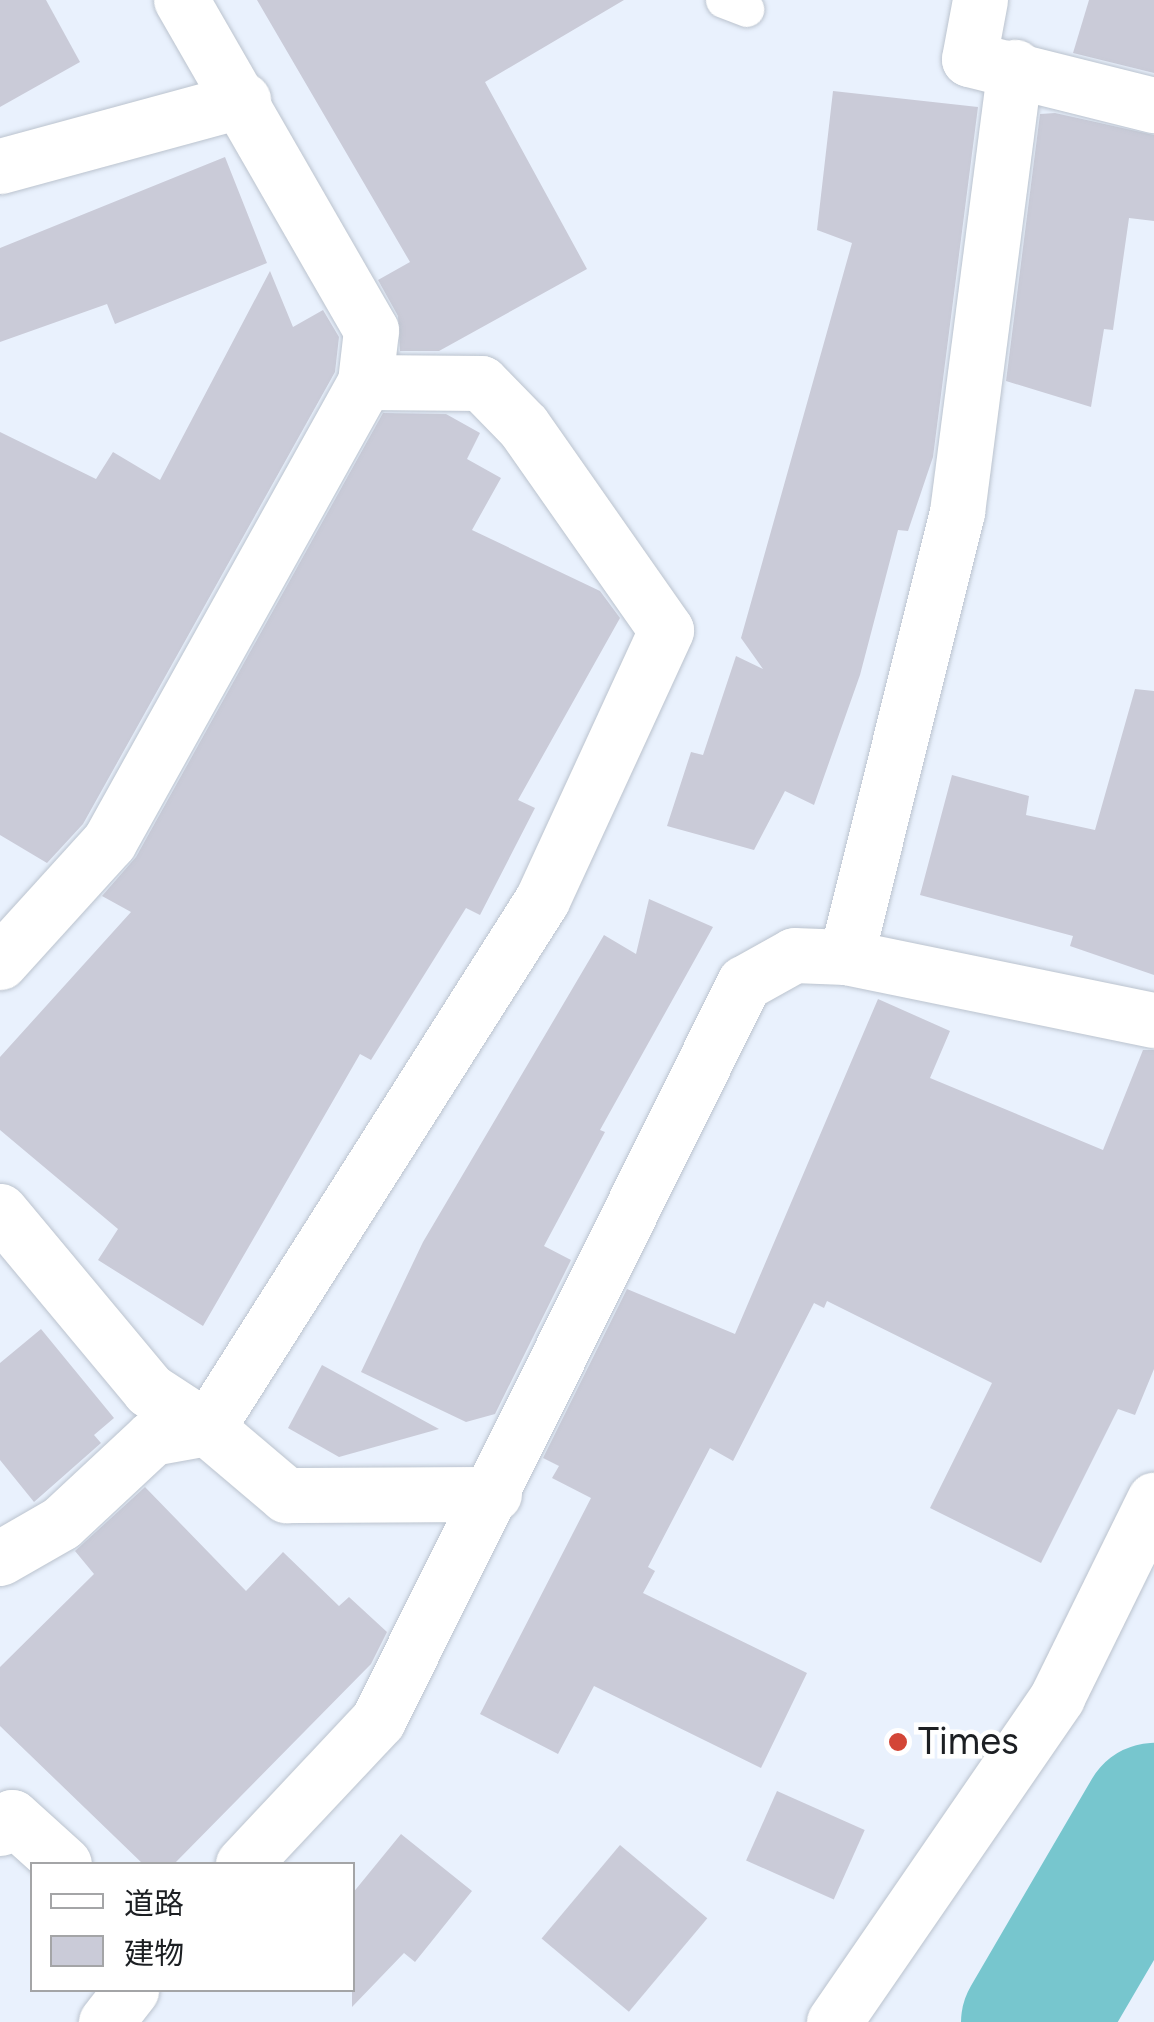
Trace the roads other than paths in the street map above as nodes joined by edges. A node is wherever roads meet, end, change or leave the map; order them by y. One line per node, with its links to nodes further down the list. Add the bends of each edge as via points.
1 (181, 0): 4 (street)
2 (980, 0): 3 (street, via 969,60)
3 (1015, 67): 5 (street); 8 (street, via 957,512)
4 (243, 100): 6 (street); 7 (street, via 371,330)
5 (1154, 105)
6 (0, 166)
7 (365, 382): 9 (street, via 110,842); 12 (street, via 481,382 523,426 666,630 542,900)
8 (846, 957): 10 (street); 13 (street, via 794,955 744,983)
9 (0, 962)
10 (1154, 1020)
11 (0, 1211): 12 (street, via 148,1390)
12 (206, 1428): 13 (street, via 286,1495); 15 (street, via 152,1438 61,1523)
13 (494, 1494): 18 (street, via 378,1720)
14 (1154, 1500): 21 (street, via 1057,1698)
15 (0, 1558)
16 (0, 1828): 17 (street, via 12,1817)
17 (62, 1862)
18 (245, 1862)
19 (130, 1992): 20 (street)
20 (106, 2022)
21 (834, 2022)

